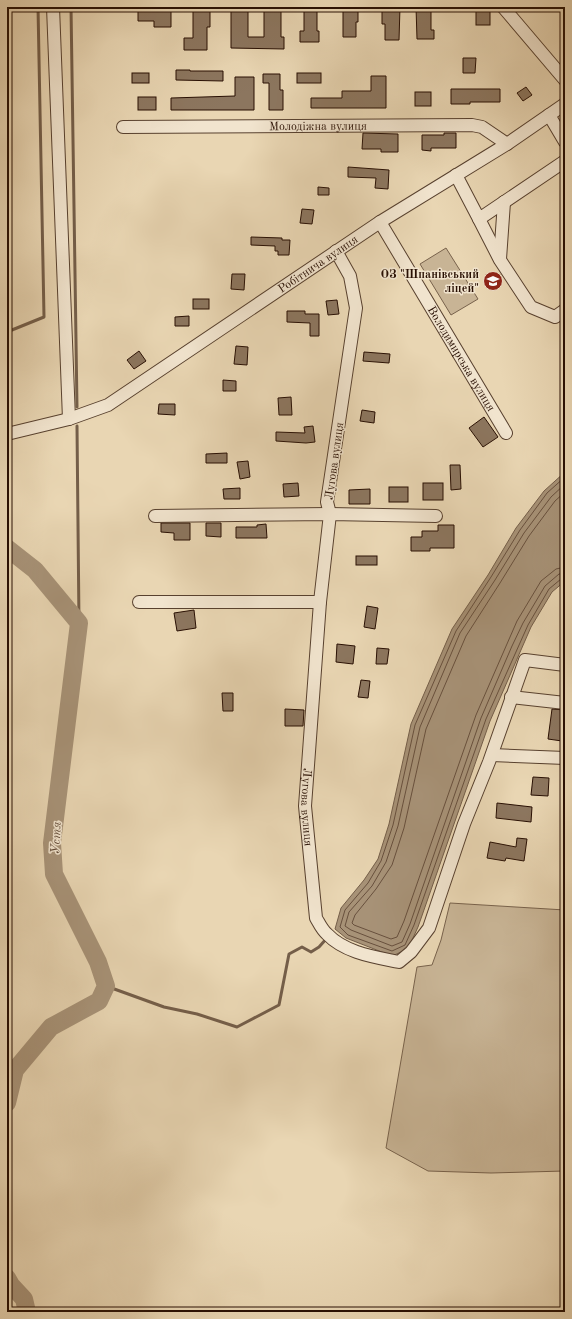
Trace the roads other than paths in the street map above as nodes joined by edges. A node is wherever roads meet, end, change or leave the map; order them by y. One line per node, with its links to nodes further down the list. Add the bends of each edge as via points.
1 (53, 7): 17 (street)
2 (503, 7): 3 (street)
3 (565, 80)
4 (565, 104): 5 (street, Робітнича вулиця)
5 (549, 115): 7 (street); 8 (street, Робітнича вулиця)
6 (123, 127): 8 (street, Молодіжна вулиця, via 472,125 482,127)
7 (565, 142)
8 (507, 144): 10 (street, Робітнича вулиця)
9 (565, 161): 11 (street)
10 (456, 175): 12 (street); 13 (street, Робітнича вулиця)
11 (504, 202): 12 (street); 15 (street)
12 (479, 220): 15 (street)
13 (380, 222): 14 (street, Робітнича вулиця); 18 (street, Володимирська вулиця)
14 (336, 251): 17 (street, Робітнича вулиця, via 108,405); 20 (street, Лугова вулиця, via 350,276 356,308 327,502)
15 (500, 260): 16 (street, via 531,307 555,317)
16 (565, 310)
17 (69, 419): 19 (street, Робітнича вулиця)
18 (506, 433)
19 (7, 434)
20 (330, 514): 21 (street); 22 (street); 24 (street, Лугова вулиця)
21 (155, 516)
22 (436, 516)
23 (139, 602): 24 (street)
24 (320, 602): 28 (street, Лугова вулиця, via 305,806 316,918 326,934 342,946 399,962 411,952 429,928 464,824)
25 (565, 665): 26 (street, Лугова вулиця, via 525,660)
26 (511, 698): 27 (street); 28 (street, Лугова вулиця)
27 (565, 703)
28 (492, 755): 29 (street)
29 (565, 758)

